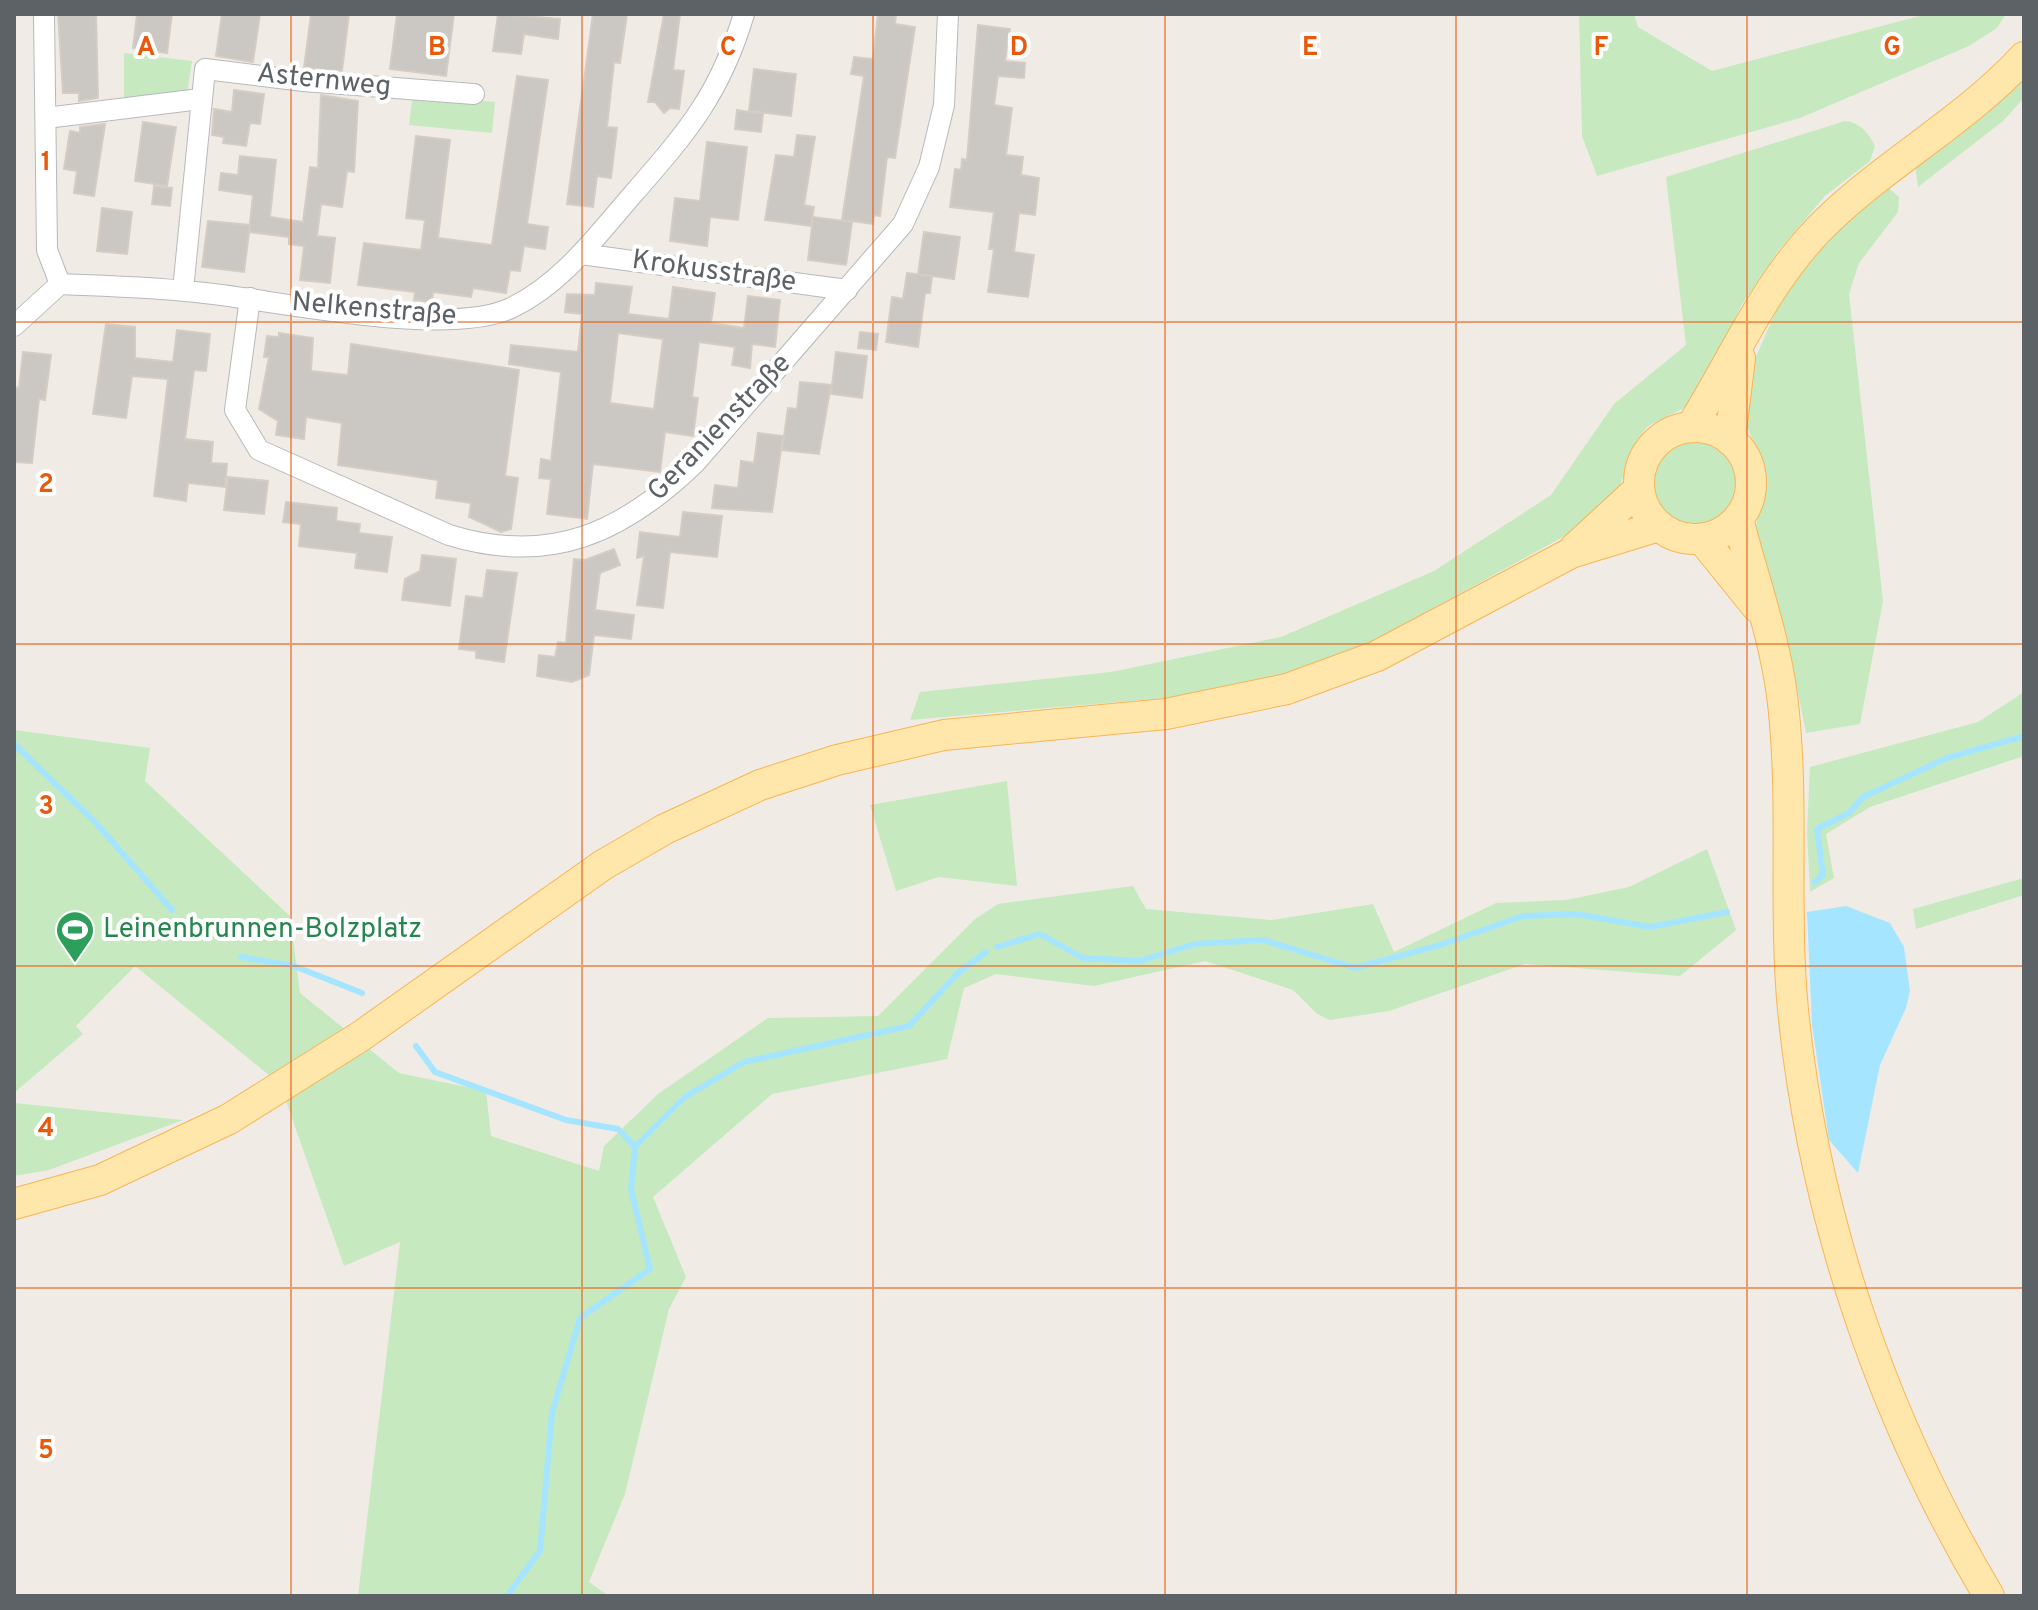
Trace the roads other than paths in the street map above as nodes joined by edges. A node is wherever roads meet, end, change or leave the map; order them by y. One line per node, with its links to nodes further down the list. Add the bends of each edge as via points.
1 (44, 14): 7 (street)
2 (744, 14): 8 (street, Nelkenstraße, via 729,63 703,109)
3 (948, 14): 11 (street, Geranienstraße, via 944,105 929,167 903,224)
4 (2024, 57): 14 (main road, via 1982,98 1827,220 1776,280)
5 (474, 94): 6 (street, Asternweg, via 205,69)
6 (200, 99): 7 (street); 10 (street, Asternweg)
7 (46, 118): 9 (street, via 47,250)
8 (581, 254): 11 (street, Krokusstraße); 12 (street, Nelkenstraße, via 537,294 475,319 399,318)
9 (60, 284): 10 (street, Nelkenstraße); 13 (street)
10 (183, 290): 12 (street, Nelkenstraße)
11 (847, 290): 12 (street, Geranienstraße, via 660,497 581,539 514,548 449,535 259,450 235,410)
12 (250, 298)
13 (14, 326)
14 (1742, 340): 15 (main road); 16 (main road)
15 (1691, 427): 16 (main road); 17 (main road, via 1663,437 1651,448 1642,463)
16 (1730, 440): 18 (main road, via 1747,462 1751,478)
17 (1639, 489): 19 (main road, via 1646,512); 21 (main road)
18 (1738, 519): 20 (main road, via 1722,533); 22 (main road)
19 (1659, 526): 20 (main road, via 1680,538); 21 (main road)
20 (1702, 539): 22 (main road)
21 (1571, 553): 23 (main road, via 1377,656 1287,689 1166,714 944,735 798,771 665,829 603,865 413,1001 195,1138 100,1180)
22 (1765, 618): 24 (main road, via 1782,698 1789,955 1822,1187 1852,1298 1908,1443)
23 (14, 1204)
24 (1989, 1596)

